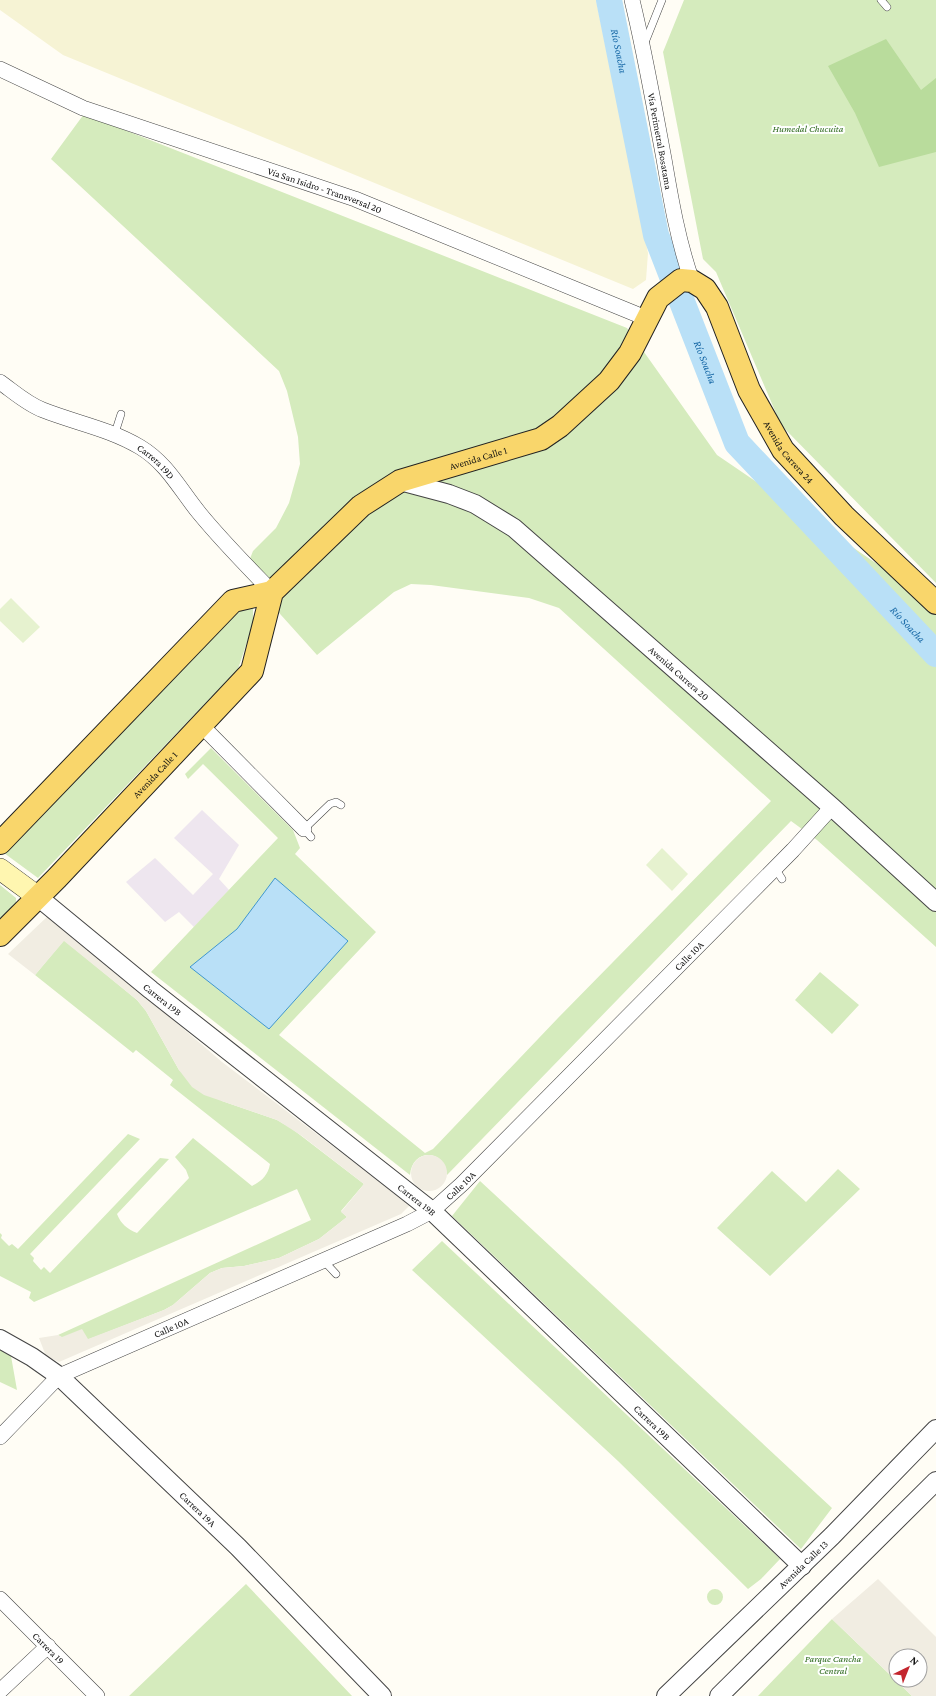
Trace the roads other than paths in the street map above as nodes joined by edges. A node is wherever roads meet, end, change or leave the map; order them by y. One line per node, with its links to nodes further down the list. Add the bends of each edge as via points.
1 (632, 0): 5 (street, Vía Perimetral Bosatama)
2 (662, 0): 5 (lane)
3 (881, 0): 4 (lane)
4 (887, 7)
5 (643, 47): 7 (street, Vía Perimetral Bosatama)
6 (0, 70): 8 (street, Vía San Isidro - Transversal 20, via 83,108 355,199)
7 (687, 280): 8 (main road, Avenida Calle 1, via 658,298); 14 (main road, Avenida Carrera 24, via 705,288 718,307 749,390 783,450 844,516)
8 (646, 320): 12 (main road, Avenida Calle 1, via 630,353 609,381 560,426 541,438)
9 (0, 382): 11 (street, Carrera 19D, via 44,410)
10 (121, 414): 11 (lane)
11 (115, 433): 13 (street, Carrera 19D, via 158,460 219,537)
12 (400, 481): 13 (main road, Avenida Calle 1, via 361,506); 17 (street, Avenida Carrera 20, via 475,504 514,528)
13 (272, 592): 15 (main road, Avenida Calle 1, via 252,672); 19 (main road, via 233,601)
14 (936, 602)
15 (200, 725): 18 (street, via 249,768); 21 (main road, Avenida Calle 1)
16 (341, 805): 18 (lane, via 336,802 330,804)
17 (832, 807): 22 (street, Avenida Carrera 20); 24 (street, Calle 10A, via 778,873)
18 (307, 833)
19 (0, 843)
20 (0, 869): 21 (main road, Carrera 19B)
21 (38, 897): 23 (main road, Avenida Calle 1); 24 (street, Carrera 19B, via 151,990)
22 (936, 902)
23 (0, 935)
24 (432, 1212): 25 (street, Calle 10A); 32 (street, Carrera 19B)
25 (324, 1260): 26 (lane); 28 (street, Calle 10A)
26 (336, 1274)
27 (0, 1339): 28 (street, Carrera 19A)
28 (59, 1376): 30 (street, Calle 10A); 37 (street, Carrera 19A, via 238,1547)
29 (936, 1429): 32 (street, Avenida Calle 13)
30 (0, 1437)
31 (935, 1486): 39 (street)
32 (802, 1566): 38 (street, Avenida Calle 13)
33 (0, 1600): 34 (street, Carrera 19)
34 (48, 1646): 35 (street); 36 (street, Carrera 19)
35 (0, 1691)
36 (95, 1695)
37 (382, 1696)
38 (666, 1696)
39 (719, 1696)

